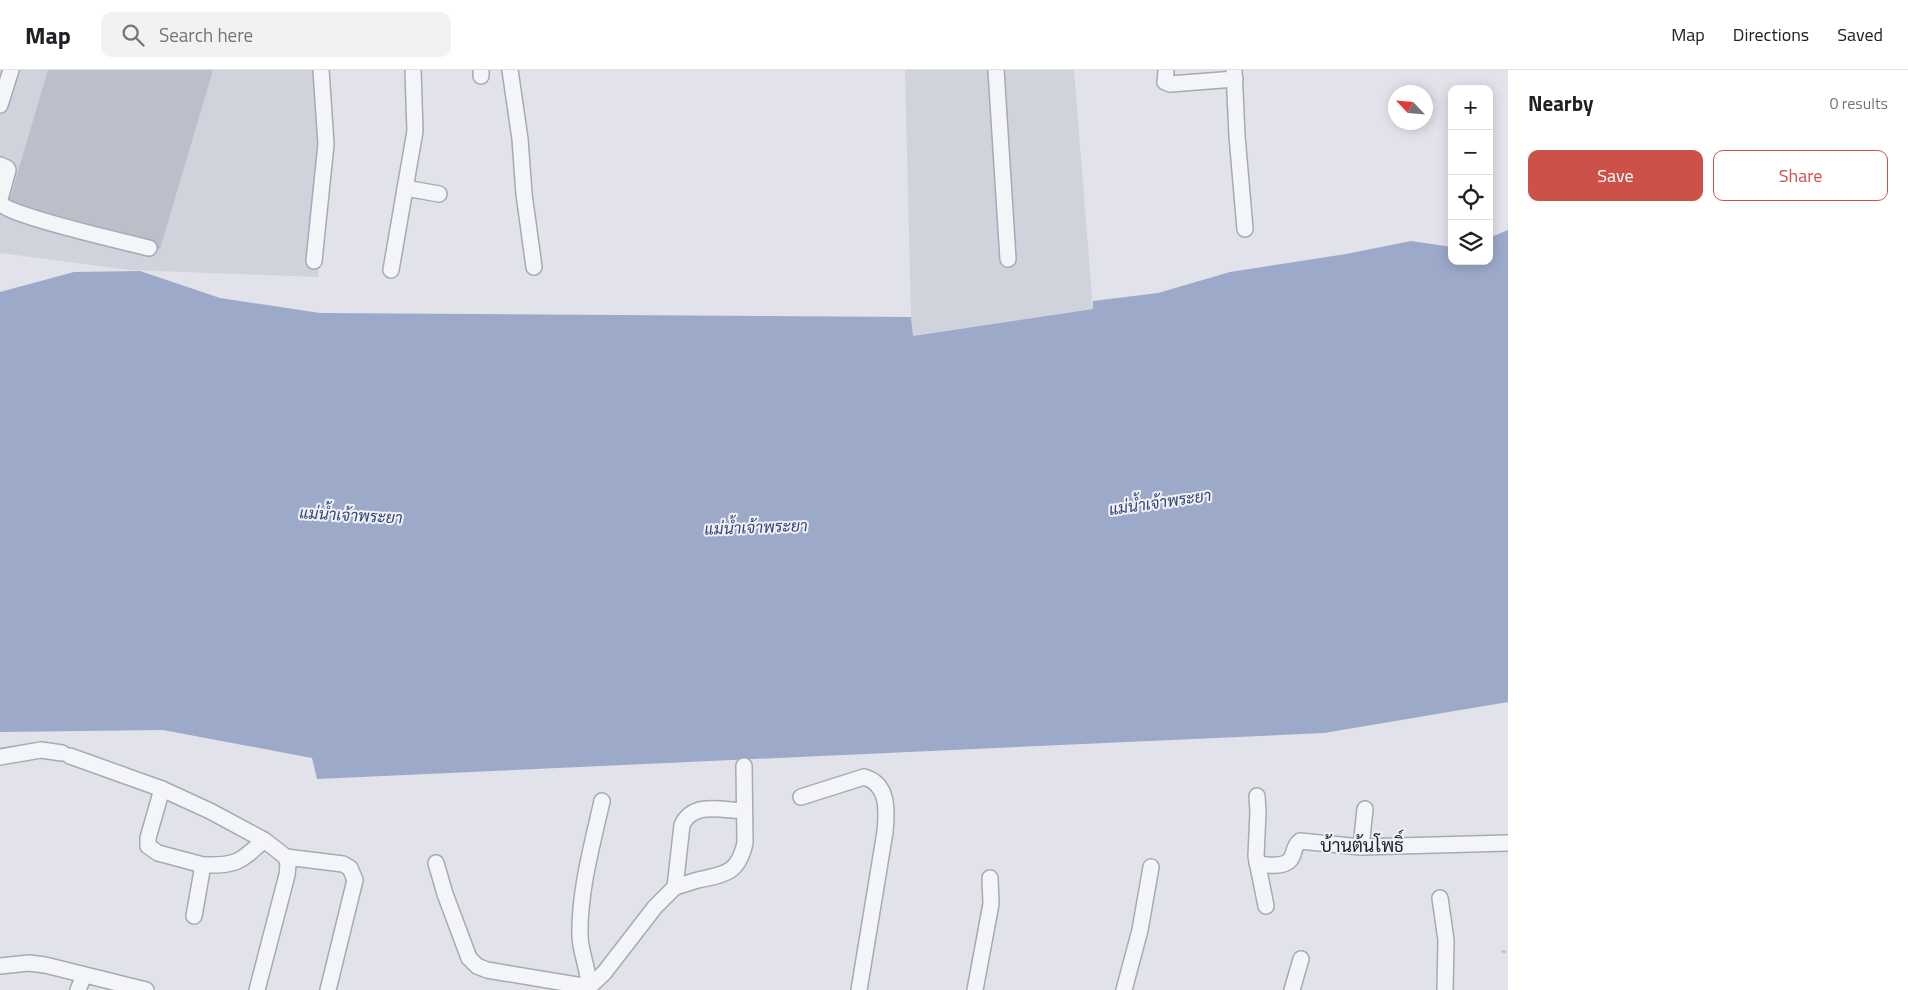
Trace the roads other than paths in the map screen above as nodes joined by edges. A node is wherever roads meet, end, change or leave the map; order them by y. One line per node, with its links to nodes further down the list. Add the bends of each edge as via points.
1 (11, 70): 8 (street)
2 (321, 70): 17 (street, via 326,144)
3 (413, 70): 10 (street, via 415,131)
4 (510, 70): 18 (street)
5 (996, 70): 16 (street)
6 (1166, 72): 7 (street, via 1165,82 1170,84)
7 (1234, 74): 14 (street)
8 (1, 101)
9 (0, 165): 12 (street, via 8,170)
10 (405, 188): 11 (street); 19 (street)
11 (439, 194)
12 (0, 199)
13 (0, 203): 15 (street, via 5,208 28,215)
14 (1245, 229)
15 (149, 248)
16 (1008, 259)
17 (314, 261)
18 (534, 267)
19 (391, 270)
20 (0, 757): 22 (street, via 41,750 66,755)
21 (744, 766): 27 (street)
22 (162, 789): 28 (street); 34 (street, via 148,846 158,853)
23 (1257, 796): 33 (street)
24 (801, 797): 49 (street, via 864,777 872,779 885,797 887,813)
25 (602, 801): 44 (street, via 581,904 580,940)
26 (1366, 809): 30 (street)
27 (744, 811): 37 (street, via 745,843 736,866 714,878 698,880); 37 (street, via 701,808 685,817)
28 (264, 840): 31 (street); 34 (street, via 247,856 232,864)
29 (1508, 843): 30 (street)
30 (1362, 847): 33 (street, via 1300,841 1287,862)
31 (286, 857): 47 (street, via 287,875); 48 (street, via 343,864 354,873)
32 (436, 863): 44 (street, via 463,944 477,966)
33 (1257, 863): 39 (street)
34 (204, 865): 40 (street)
35 (1151, 867): 51 (street, via 1140,930)
36 (990, 878): 50 (street, via 991,904)
37 (671, 891): 44 (street)
38 (1440, 898): 53 (street, via 1446,940)
39 (1266, 906)
40 (194, 916)
41 (1301, 959): 52 (street)
42 (0, 966): 43 (street, via 37,964)
43 (84, 975): 45 (street); 46 (street)
44 (589, 989)
45 (78, 990)
46 (146, 990)
47 (257, 990)
48 (328, 990)
49 (859, 990)
50 (975, 990)
51 (1124, 990)
52 (1292, 990)
53 (1445, 990)

